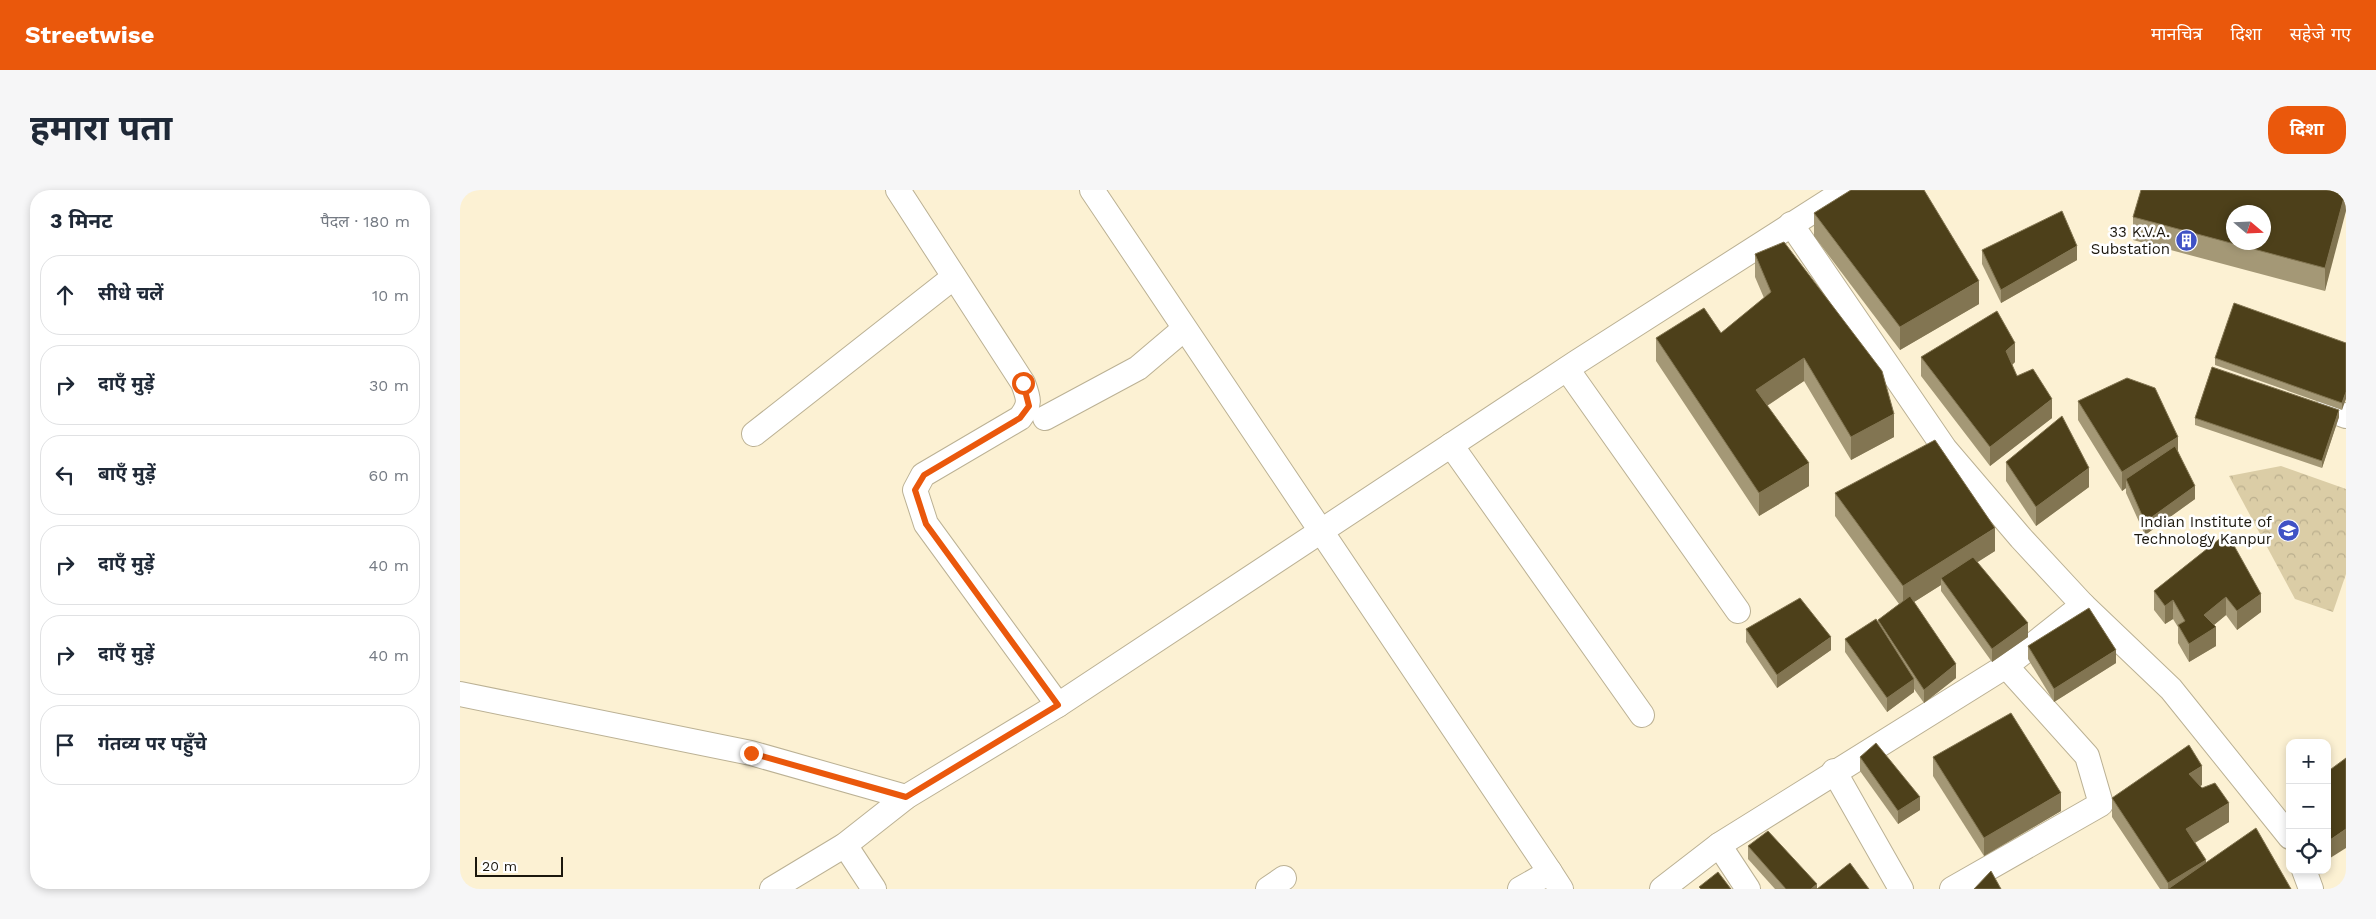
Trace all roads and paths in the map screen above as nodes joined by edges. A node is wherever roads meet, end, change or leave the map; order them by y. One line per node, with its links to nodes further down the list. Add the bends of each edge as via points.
1 (898, 190): 5 (street)
2 (1092, 190): 6 (street)
3 (1846, 190): 4 (street)
4 (1791, 224): 7 (street); 12 (street, via 1945,449)
5 (954, 277): 9 (street); 16 (street, via 1023,383 1029,406 1020,418 924,475 915,490 926,524)
6 (1184, 329): 8 (street, via 1138,368); 11 (street)
7 (1567, 369): 10 (street); 13 (street)
8 (1045, 418)
9 (754, 434)
10 (1451, 445): 11 (street); 17 (street)
11 (1321, 532): 16 (street); 24 (street)
12 (2083, 605): 14 (street); 20 (street, via 2171,689)
13 (1738, 611)
14 (2006, 666): 18 (street); 31 (street, via 2087,756 2102,804)
15 (460, 694): 19 (street, via 751,753)
16 (1058, 705): 19 (street)
17 (1642, 715)
18 (1834, 771): 22 (street); 30 (street)
19 (906, 797): 21 (street)
20 (2286, 832)
21 (845, 845): 25 (street); 26 (street)
22 (1719, 845): 28 (street); 29 (street)
23 (2305, 874): 32 (street)
24 (1555, 881): 27 (street)
25 (772, 889)
26 (874, 889)
27 (1520, 889)
28 (1662, 889)
29 (1748, 889)
30 (1901, 889)
31 (1952, 889)
32 (2310, 889)

